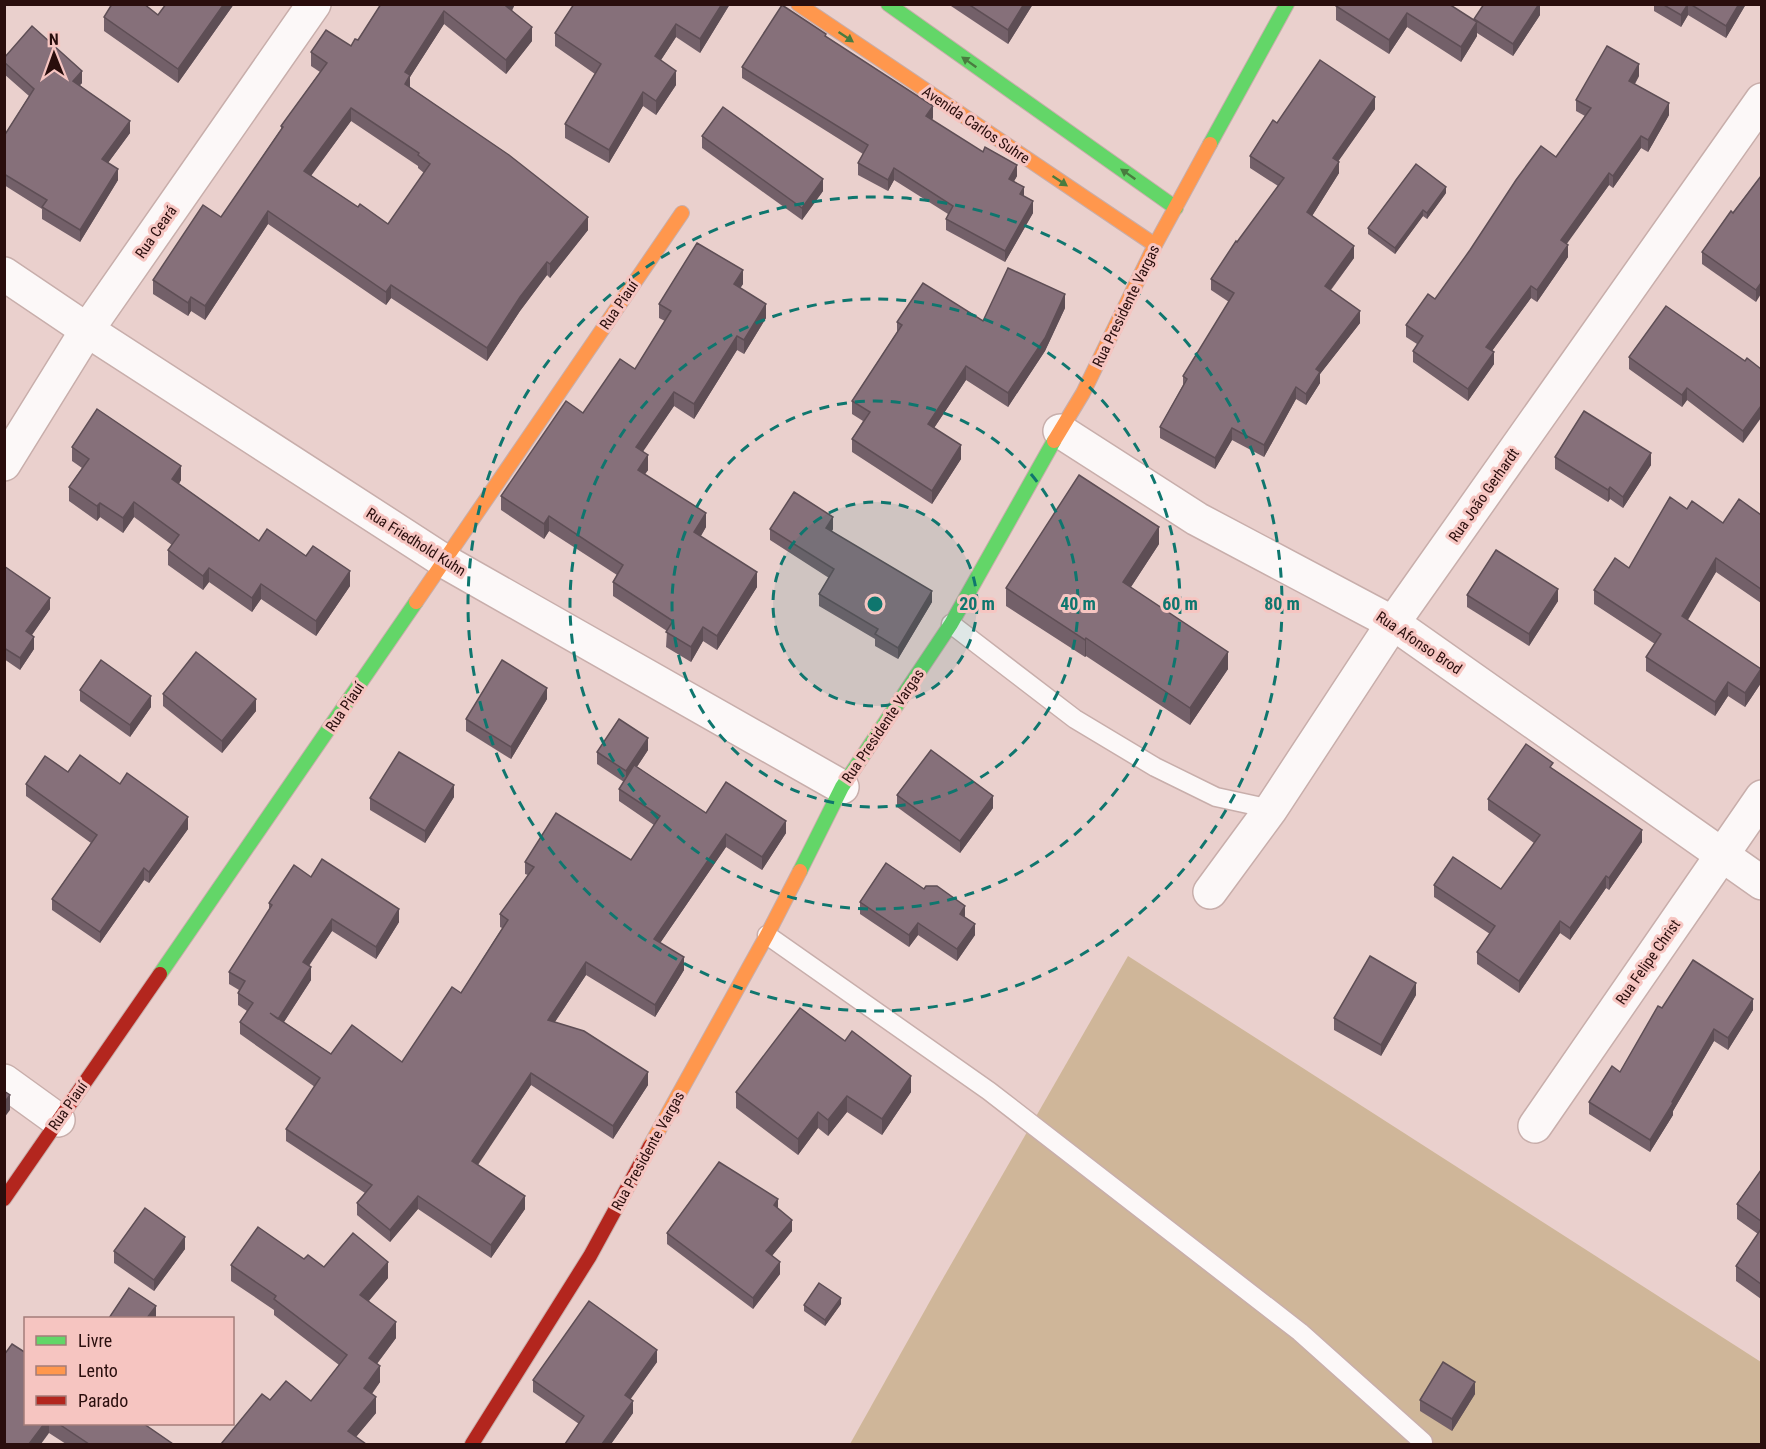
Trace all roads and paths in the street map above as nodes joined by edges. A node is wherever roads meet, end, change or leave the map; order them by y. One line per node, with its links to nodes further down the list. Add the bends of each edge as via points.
1 (314, 4): 10 (street, Rua Ceará)
2 (798, 4): 8 (street, Avenida Carlos Suhre, one-way to 8)
3 (888, 4): 6 (street, one-way to 3)
4 (1287, 4): 6 (street, Rua Presidente Vargas)
5 (1761, 100): 14 (street, Rua João Gerhardt)
6 (1176, 208): 8 (street, Rua Presidente Vargas)
7 (682, 213): 13 (street, Rua Piauí)
8 (1155, 245): 11 (street, Rua Presidente Vargas, via 1083,393)
9 (4, 274): 10 (street, Rua Friedhold Kuhn)
10 (87, 330): 12 (street, Rua Ceará); 13 (street, Rua Friedhold Kuhn)
11 (1060, 430): 14 (street, Rua Afonso Brod, via 1197,519); 15 (street, Rua Presidente Vargas)
12 (4, 464)
13 (444, 561): 16 (street, Rua Friedhold Kuhn); 24 (street, Rua Piauí)
14 (1393, 623): 18 (street, Rua João Gerhardt); 19 (street, Rua Afonso Brod)
15 (951, 624): 16 (street, Rua Presidente Vargas); 18 (lane, via 1076,720 1155,767 1216,797)
16 (842, 787): 22 (street, Rua Presidente Vargas)
17 (1761, 797): 19 (street, Rua Felipe Christ)
18 (1271, 809): 21 (street, Rua João Gerhardt)
19 (1722, 855): 20 (street, Rua Afonso Brod); 25 (street, Rua Felipe Christ)
20 (1761, 883)
21 (1210, 892)
22 (767, 935): 27 (lane, via 989,1091 1300,1332); 28 (street, Rua Presidente Vargas, via 590,1256)
23 (4, 1081): 24 (street)
24 (57, 1120): 26 (street, Rua Piauí)
25 (1535, 1126)
26 (4, 1199)
27 (1423, 1442)
28 (472, 1444)

